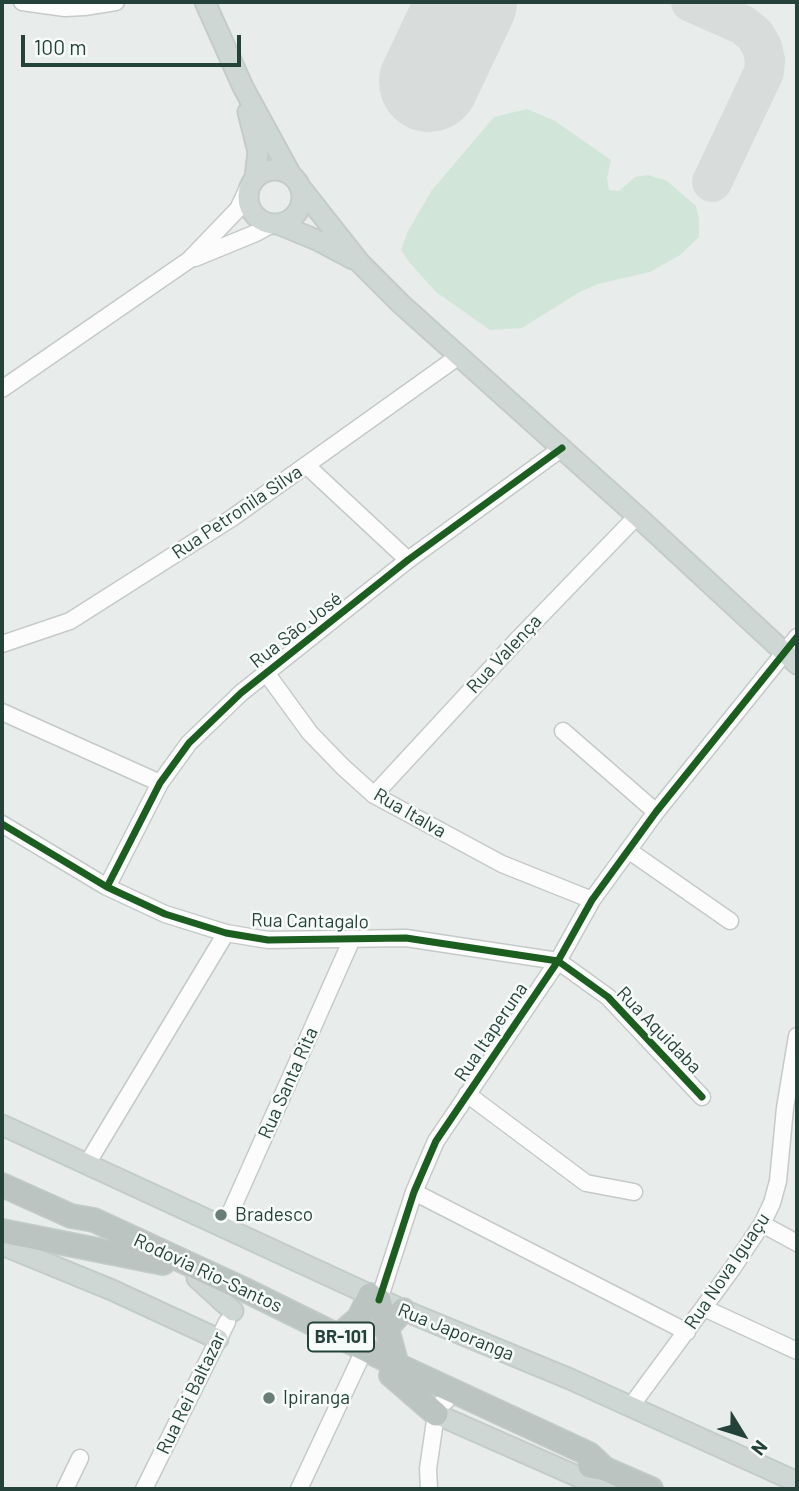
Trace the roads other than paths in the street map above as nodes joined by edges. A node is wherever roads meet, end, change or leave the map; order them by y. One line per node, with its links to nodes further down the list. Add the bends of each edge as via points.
1 (22, 2): 2 (street, via 65,8)
2 (116, 2)
3 (205, 2): 4 (main road)
4 (243, 87): 5 (main road); 6 (main road, via 258,152)
5 (295, 180): 6 (main road, via 272,169); 7 (main road, via 301,204 292,217); 9 (main road)
6 (252, 183): 7 (main road, via 250,208 261,220); 8 (street, via 238,209)
7 (275, 224): 8 (street); 9 (main road)
8 (189, 260): 11 (street)
9 (360, 262): 10 (main road)
10 (458, 356): 12 (main road); 13 (street, Rua Petronila Silva)
11 (2, 389)
12 (562, 448): 14 (main road); 15 (street, Rua São José)
13 (306, 465): 15 (street); 16 (street, Rua Petronila Silva, via 233,518 70,621)
14 (638, 516): 17 (main road); 22 (street, Rua Valença)
15 (408, 561): 18 (street, Rua São José)
16 (2, 644)
17 (793, 651): 23 (street, Rua Itaperuna)
18 (267, 674): 21 (street, Rua São José, via 189,743); 22 (street, Rua Italva, via 310,733)
19 (2, 712): 21 (street)
20 (563, 731): 23 (street)
21 (160, 783): 26 (street, Rua São José)
22 (374, 795): 27 (street, Rua Italva, via 502,864)
23 (656, 812): 25 (street, Rua Itaperuna)
24 (2, 824): 26 (street, Rua Cantagalo)
25 (628, 850): 27 (street, Rua Itaperuna); 28 (street)
26 (107, 887): 29 (street, Rua Cantagalo, via 166,914)
27 (592, 900): 31 (street, Rua Itaperuna)
28 (730, 921)
29 (226, 933): 30 (street, Rua Cantagalo, via 268,940); 36 (street)
30 (352, 939): 31 (street, Rua Cantagalo, via 406,938); 42 (street, Rua Santa Rita)
31 (558, 961): 33 (street, Rua Itaperuna); 34 (street, Rua Aquidaba, via 608,997)
32 (797, 1036): 41 (street, Rua Nova Iguaçu, via 778,1181)
33 (467, 1094): 38 (street, Rua Itaperuna, via 436,1141); 39 (street, Rua Itaperuna, via 586,1183)
34 (702, 1097)
35 (2, 1125): 36 (main road, Rua Japoranga)
36 (87, 1164): 42 (main road, Rua Japoranga)
37 (2, 1185): 40 (highway, Rodovia Rio-Santos / BR-101)
38 (414, 1192): 47 (street, Rua Itaperuna); 52 (street)
39 (634, 1192)
40 (71, 1216): 46 (highway, Rodovia Rio-Santos / BR-101, via 85,1230); 53 (highway, Rodovia Rio-Santos / BR-101, via 94,1220)
41 (762, 1224): 44 (street); 48 (street, Rua Nova Iguaçu)
42 (224, 1227): 47 (main road, Rua Japoranga)
43 (2, 1231): 46 (highway)
44 (797, 1243)
45 (2, 1245): 50 (main road, via 112,1290)
46 (163, 1263): 50 (highway, Rodovia Rio-Santos / BR-101, via 197,1278)
47 (374, 1297): 49 (main road, Rua Japoranga); 51 (highway); 53 (highway)
48 (704, 1308): 52 (street, Rua Nova Iguaçu); 54 (street)
49 (402, 1310): 51 (highway); 57 (main road, Rua Japoranga)
50 (229, 1318): 55 (highway, Rodovia Rio-Santos / BR-101); 64 (street, Rua Rei Baltazar)
51 (386, 1329): 56 (highway)
52 (687, 1332): 57 (street, Rua Nova Iguaçu)
53 (338, 1336): 56 (highway, Rodovia Rio-Santos / BR-101)
54 (797, 1351)
55 (357, 1367): 56 (highway, Rodovia Rio-Santos / BR-101); 59 (street)
56 (394, 1370): 58 (highway, Rodovia Rio-Santos); 61 (highway, Rodovia Rio-Santos / BR-101, via 589,1454)
57 (631, 1406): 62 (main road, Rua Japoranga)
58 (441, 1408): 61 (highway, Rodovia Rio-Santos / BR-101, via 585,1465); 67 (street)
59 (323, 1440): 65 (street); 66 (street)
60 (80, 1458): 63 (street)
61 (606, 1479): 68 (highway, Rodovia Rio-Santos / BR-101)
62 (797, 1482)
63 (65, 1489)
64 (144, 1489)
65 (299, 1489)
66 (312, 1489)
67 (429, 1489)
68 (651, 1489)

